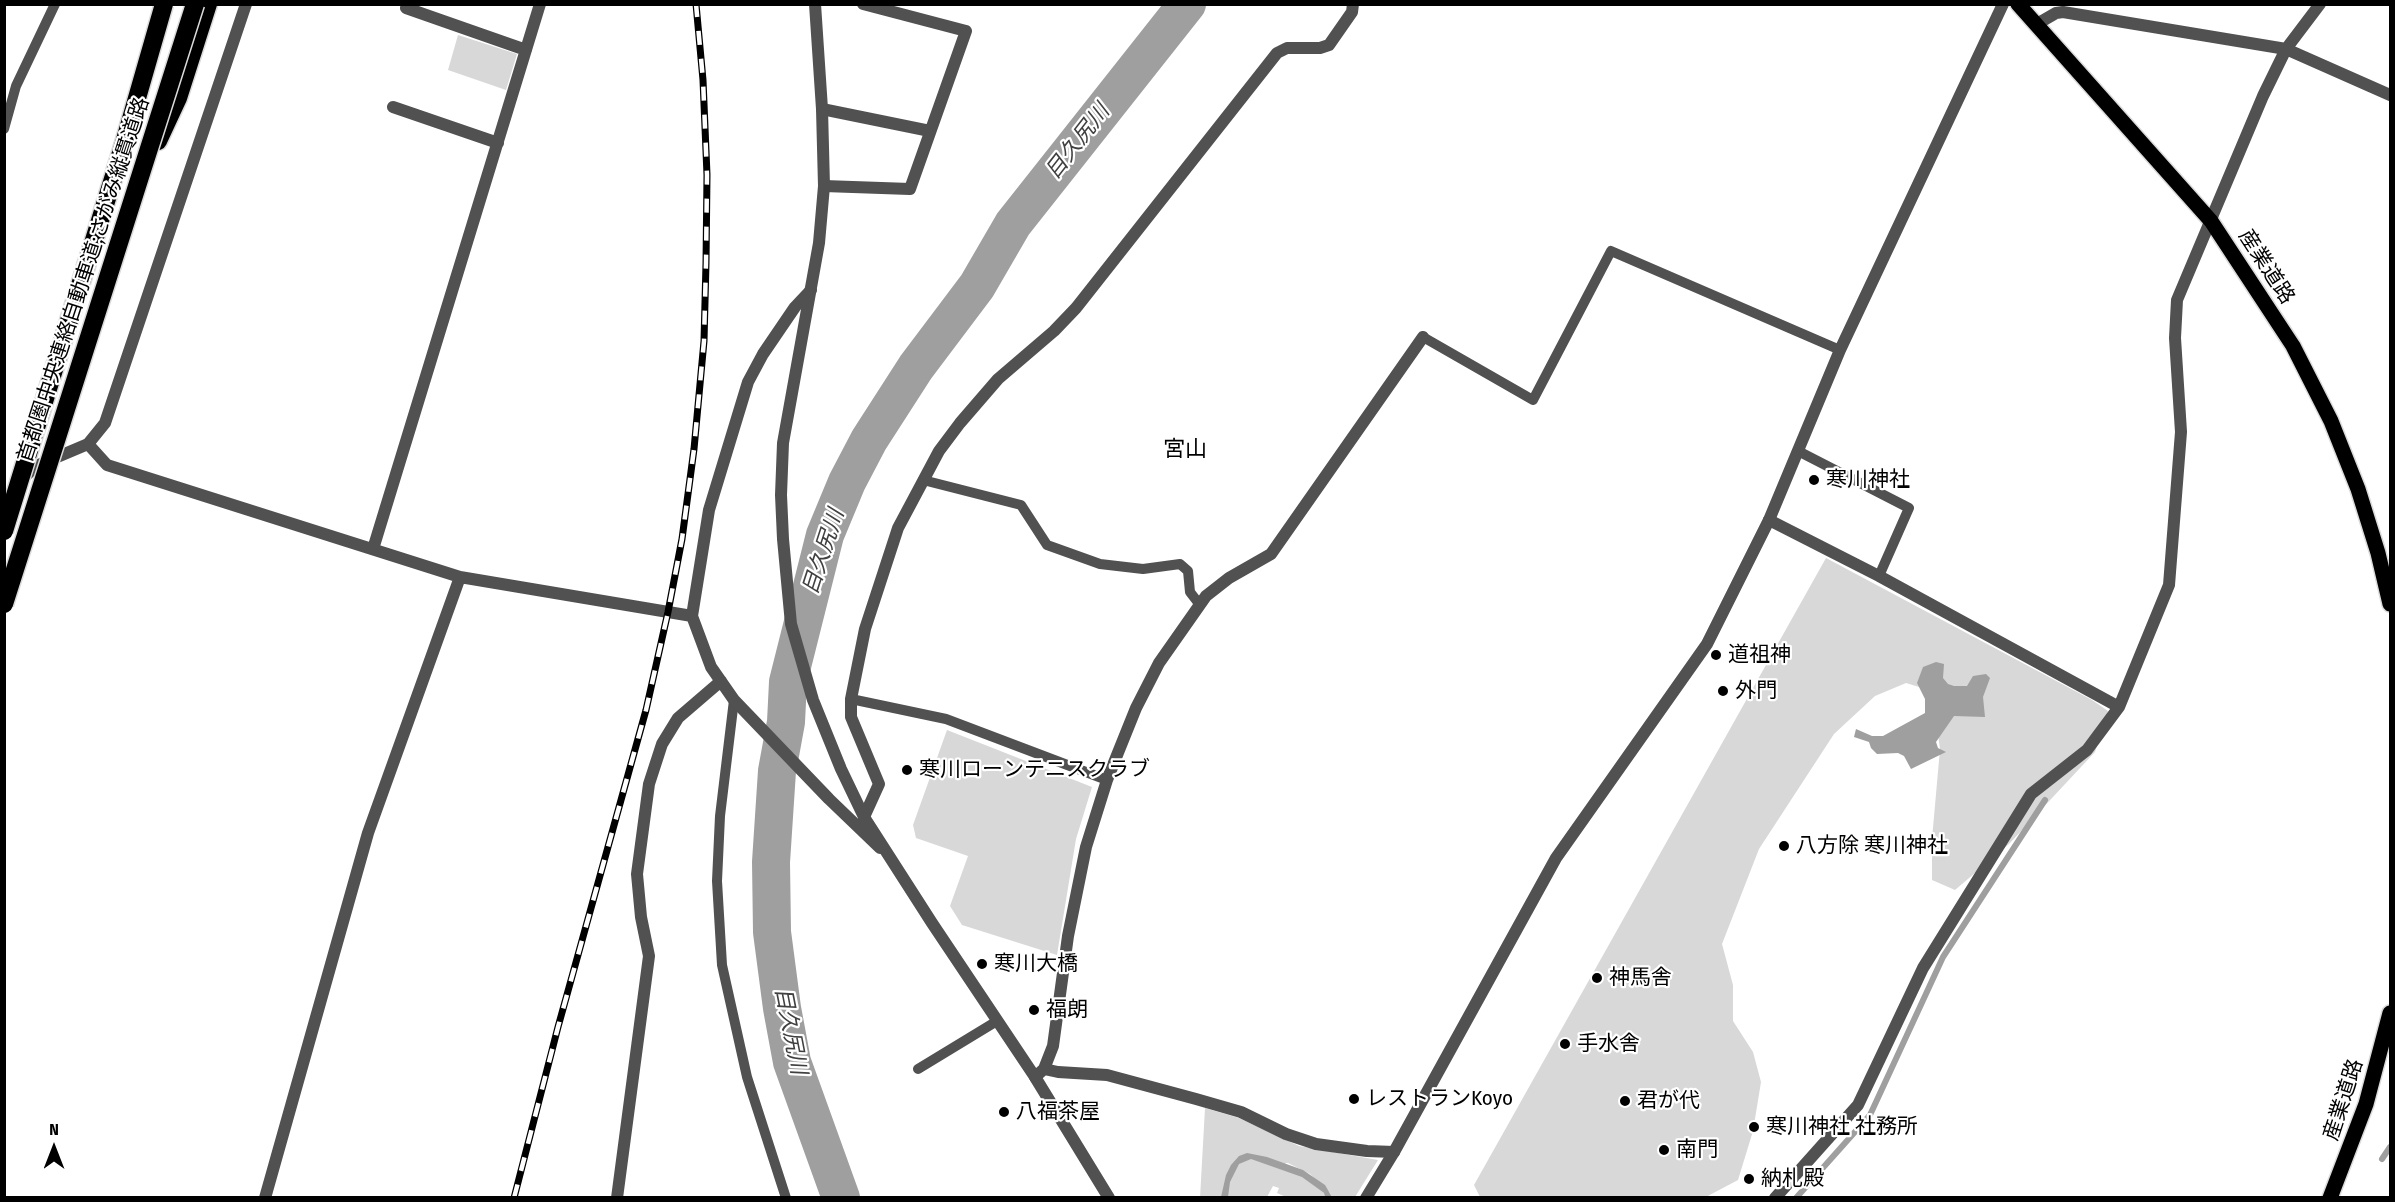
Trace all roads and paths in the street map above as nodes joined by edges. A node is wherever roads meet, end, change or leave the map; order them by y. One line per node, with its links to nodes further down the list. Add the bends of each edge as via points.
1 (55, 4): 20 (lane, via 16,86)
2 (165, 4): 34 (highway, 首都圏中央連絡自動車道;さがみ縦貫道路, bridge)
3 (195, 4): 23 (highway, 首都圏中央連絡自動車道;さがみ縦貫道路, bridge)
4 (208, 4): 23 (highway, bridge, via 178,98)
5 (246, 4): 29 (street, via 105,423)
6 (407, 4): 16 (street, via 406,8)
7 (540, 4): 16 (street)
8 (815, 4): 19 (street)
9 (863, 4): 21 (street, via 966,31)
10 (1353, 4): 31 (street, via 1353,12 1329,45 1287,48 1277,53 1076,308 999,379 960,423)
11 (2003, 4): 28 (street)
12 (2018, 4): 14 (main road, 産業道路)
13 (2320, 4): 15 (street)
14 (2037, 24): 15 (street, via 2063,12); 25 (main road, 産業道路)
15 (2286, 49): 17 (street); 25 (street, via 2262,96)
16 (526, 50): 22 (street)
17 (2391, 95)
18 (393, 107): 22 (street)
19 (822, 109): 21 (street); 24 (street)
20 (4, 129)
21 (930, 131): 24 (street, via 910,189)
22 (498, 143): 35 (street)
23 (143, 173): 38 (highway, 首都圏中央連絡自動車道;さがみ縦貫道路, bridge)
24 (824, 186): 26 (street)
25 (2211, 221): 39 (main road, 産業道路, via 2293,346 2331,421 2358,489); 45 (street, via 2177,300 2175,338 2181,432 2169,585)
26 (811, 290): 41 (street, via 782,326 748,382 708,510); 47 (street, via 783,443 783,550 791,624 813,700)
27 (1423, 337): 28 (lane, via 1533,400 1611,251); 40 (street, via 1272,554 1229,578)
28 (1840, 350): 30 (street)
29 (88, 444): 32 (street, via 36,466 12,488); 35 (street, via 107,465)
30 (1798, 451): 33 (street); 36 (lane, via 1909,508)
31 (923, 480): 40 (lane, via 1021,506 1047,545 1100,564 1143,569 1180,564 1188,571 1190,592); 43 (street, via 898,528 884,568 865,629)
32 (4, 508)
33 (1769, 520): 36 (street); 53 (street, via 1707,644 1556,858)
34 (4, 531)
35 (373, 549): 37 (street)
36 (1879, 576): 45 (street)
37 (460, 577): 41 (street); 54 (street, via 368,833)
38 (4, 604)
39 (2391, 604)
40 (1200, 605): 46 (street, via 1159,663)
41 (692, 616): 42 (street, via 711,667)
42 (722, 681): 44 (street); 55 (street, via 678,718 662,744 649,784 637,874 649,956)
43 (851, 699): 46 (lane, via 946,719); 47 (street, via 851,717 879,784)
44 (737, 703): 48 (street); 56 (lane, via 720,816 717,881 722,965 747,1077)
45 (2119, 707): 59 (street, via 2087,750 2031,794 1923,968 1857,1105)
46 (1107, 780): 52 (street, via 1086,847 1068,936 1053,1046)
47 (864, 817): 48 (street)
48 (888, 854): 50 (street)
49 (2391, 1013): 60 (main road, 産業道路, via 2366,1104)
50 (997, 1021): 51 (lane); 52 (street)
51 (918, 1069)
52 (1040, 1073): 53 (street, via 1107,1075 1241,1112 1316,1144); 57 (street)
53 (1394, 1152): 58 (street)
54 (265, 1197)
55 (617, 1197)
56 (786, 1197)
57 (1109, 1197)
58 (1366, 1197)
59 (1775, 1197)
60 (2330, 1197)

